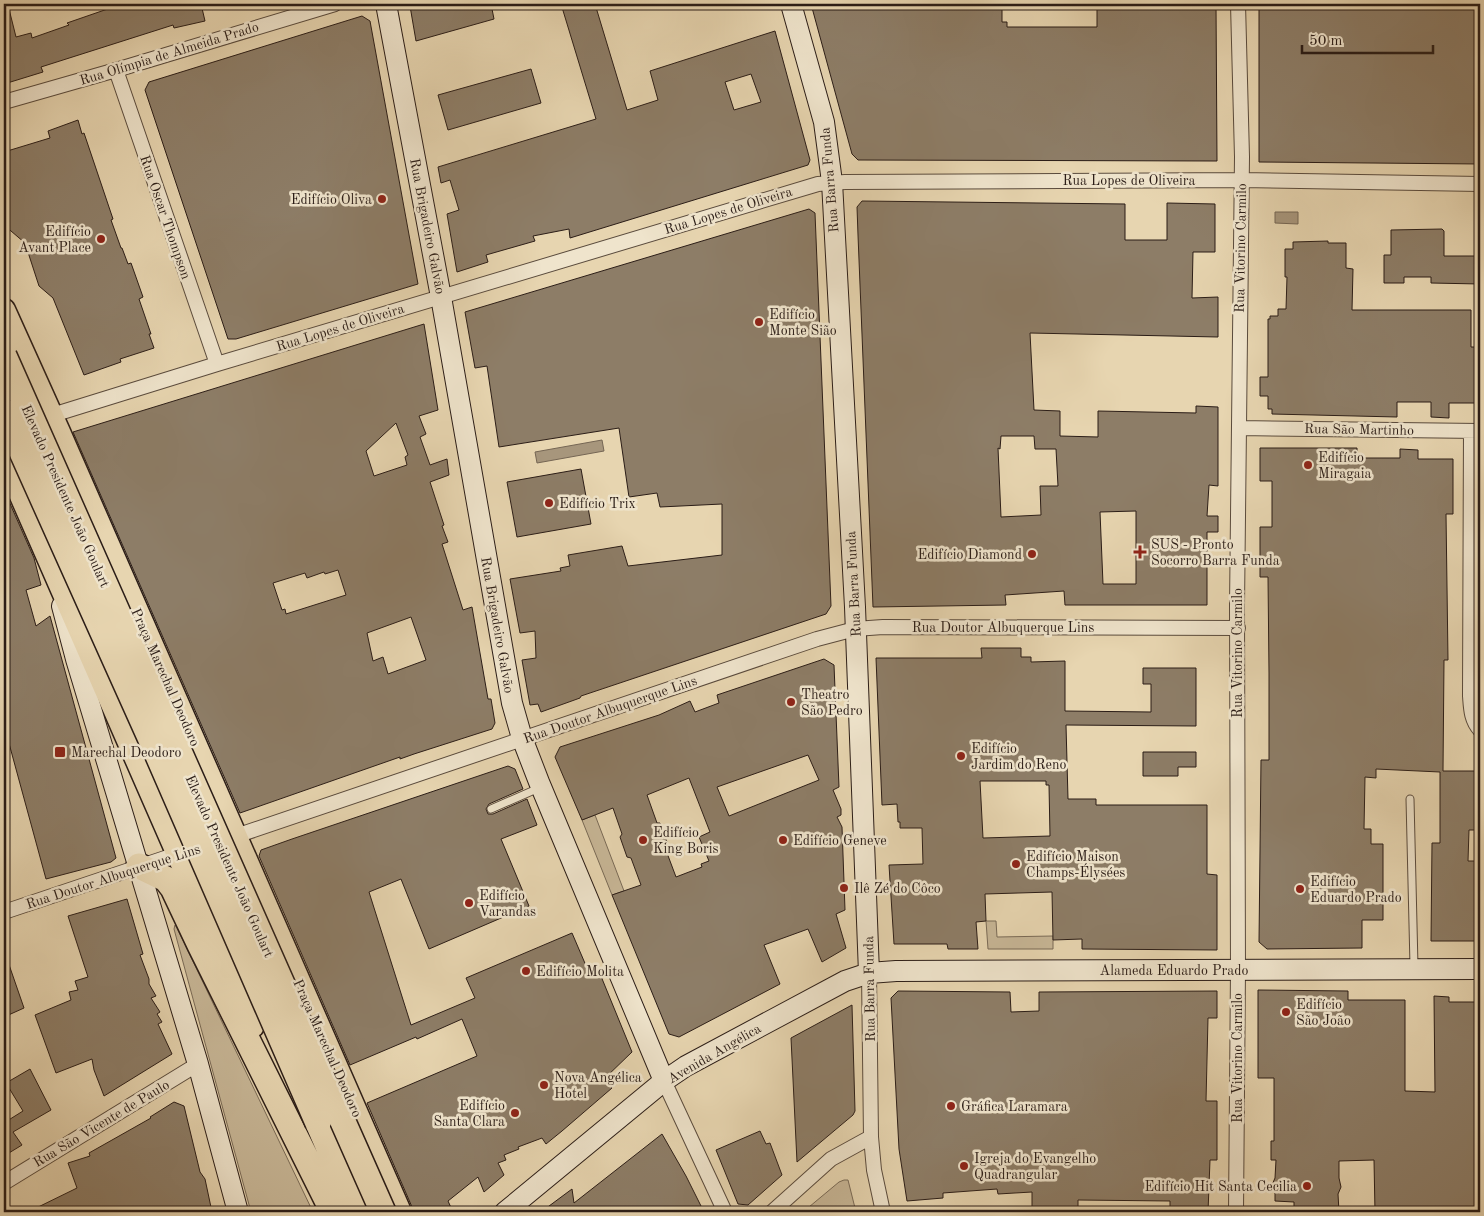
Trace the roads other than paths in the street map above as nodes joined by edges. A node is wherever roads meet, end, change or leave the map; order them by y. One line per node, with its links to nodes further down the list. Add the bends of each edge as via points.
1 (335, 4): 5 (street, Rua Olímpia de Almeida Prado)
2 (386, 4): 10 (street, Rua Brigadeiro Galvão)
3 (791, 4): 8 (street, Rua Barra Funda, via 824,122)
4 (1238, 4): 7 (street, Rua Vitorino Carmilo)
5 (116, 70): 6 (street, Rua Olímpia de Almeida Prado); 13 (street, Rua Oscar Thompson)
6 (4, 102)
7 (1240, 180): 8 (street, Rua Lopes de Oliveira); 9 (street, Rua Lopes de Oliveira); 16 (street, Rua Vitorino Carmilo)
8 (832, 182): 10 (street, Rua Lopes de Oliveira, via 807,186); 22 (street, Rua Barra Funda)
9 (1480, 184)
10 (441, 297): 13 (street, Rua Lopes de Oliveira); 24 (street, Rua Brigadeiro Galvão, via 512,703)
11 (4, 310): 15 (main road, Praça Marechal Deodoro)
12 (4, 356): 43 (highway, Elevado Presidente João Goulart, bridge)
13 (217, 364): 15 (street, Rua Lopes de Oliveira)
14 (4, 412): 42 (highway, Elevado Presidente João Goulart, bridge)
15 (52, 416): 17 (street, Rua Lopes de Oliveira); 28 (main road, Praça Marechal Deodoro)
16 (1238, 428): 18 (street, Rua São Martinho); 21 (street, Rua Vitorino Carmilo)
17 (4, 430)
18 (1476, 431): 23 (street, via 1470,696 1474,723)
19 (4, 457): 20 (main road)
20 (54, 573): 29 (main road); 30 (street, via 76,658)
21 (1238, 628): 22 (street, Rua Doutor Albuquerque Lins); 32 (street, Rua Vitorino Carmilo)
22 (856, 629): 24 (street, Rua Doutor Albuquerque Lins, via 817,639); 35 (street, Rua Barra Funda)
23 (1480, 730)
24 (522, 738): 25 (street, Rua Brigadeiro Galvão); 28 (street, Rua Doutor Albuquerque Lins)
25 (542, 787): 27 (lane); 37 (street, Rua Brigadeiro Galvão)
26 (1410, 799): 33 (lane)
27 (491, 809)
28 (236, 836): 29 (street, Rua Doutor Albuquerque Lins); 44 (main road, Praça Marechal Deodoro)
29 (177, 855): 30 (street, Rua Doutor Albuquerque Lins); 41 (main road)
30 (139, 866): 31 (street, Rua Doutor Albuquerque Lins); 36 (street); 41 (highway, via 166,880 173,888)
31 (4, 912)
32 (1238, 969): 33 (street, Alameda Eduardo Prado); 35 (street, Alameda Eduardo Prado); 49 (street, Rua Vitorino Carmilo)
33 (1414, 969): 34 (street, Alameda Eduardo Prado)
34 (1480, 969)
35 (869, 973): 37 (street, Avenida Angélica, via 845,981); 38 (street, Rua Barra Funda)
36 (198, 1064): 39 (street, Rua São Vicente de Paulo); 40 (street)
37 (664, 1081): 45 (street, Avenida Angélica); 46 (street, Rua Brigadeiro Galvão)
38 (871, 1137): 47 (street, via 831,1158); 48 (street, Rua Barra Funda, via 874,1170)
39 (4, 1183)
40 (238, 1212)
41 (334, 1212)
42 (357, 1212)
43 (383, 1212)
44 (400, 1212)
45 (505, 1212)
46 (725, 1212)
47 (772, 1212)
48 (884, 1212)
49 (1236, 1212)

